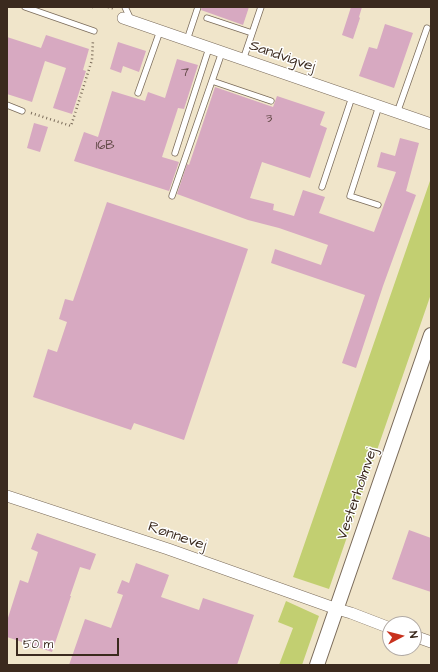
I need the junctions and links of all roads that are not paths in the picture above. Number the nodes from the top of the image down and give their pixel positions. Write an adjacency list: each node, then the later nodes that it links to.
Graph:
1 (25, 7): 8 (lane)
2 (198, 7): 10 (lane)
3 (261, 7): 9 (lane)
4 (126, 15): 7 (street, Sandvigvej)
5 (207, 18): 9 (lane)
6 (427, 28): 21 (lane)
7 (160, 31): 10 (street, Sandvigvej); 15 (lane)
8 (94, 32)
9 (252, 33): 13 (lane)
10 (186, 40): 11 (street, Sandvigvej)
11 (209, 48): 12 (street, Sandvigvej); 23 (lane)
12 (222, 52): 13 (street, Sandvigvej); 14 (lane)
13 (243, 60): 16 (street, Sandvigvej)
14 (212, 81): 17 (lane); 25 (lane)
15 (138, 93)
16 (352, 97): 19 (street, Sandvigvej); 24 (lane)
17 (271, 101)
18 (7, 105): 20 (lane)
19 (379, 106): 21 (street, Sandvigvej); 26 (lane)
20 (22, 111)
21 (397, 113): 22 (street, Sandvigvej)
22 (431, 124)
23 (175, 153)
24 (322, 187)
25 (172, 196)
26 (378, 205)
27 (431, 335): 29 (street, Vesterholmvej)
28 (7, 496): 29 (street, Rønnevej)
29 (337, 609): 30 (street, Rønnevej); 31 (street, Vesterholmvej)
30 (382, 625)
31 (317, 665)

